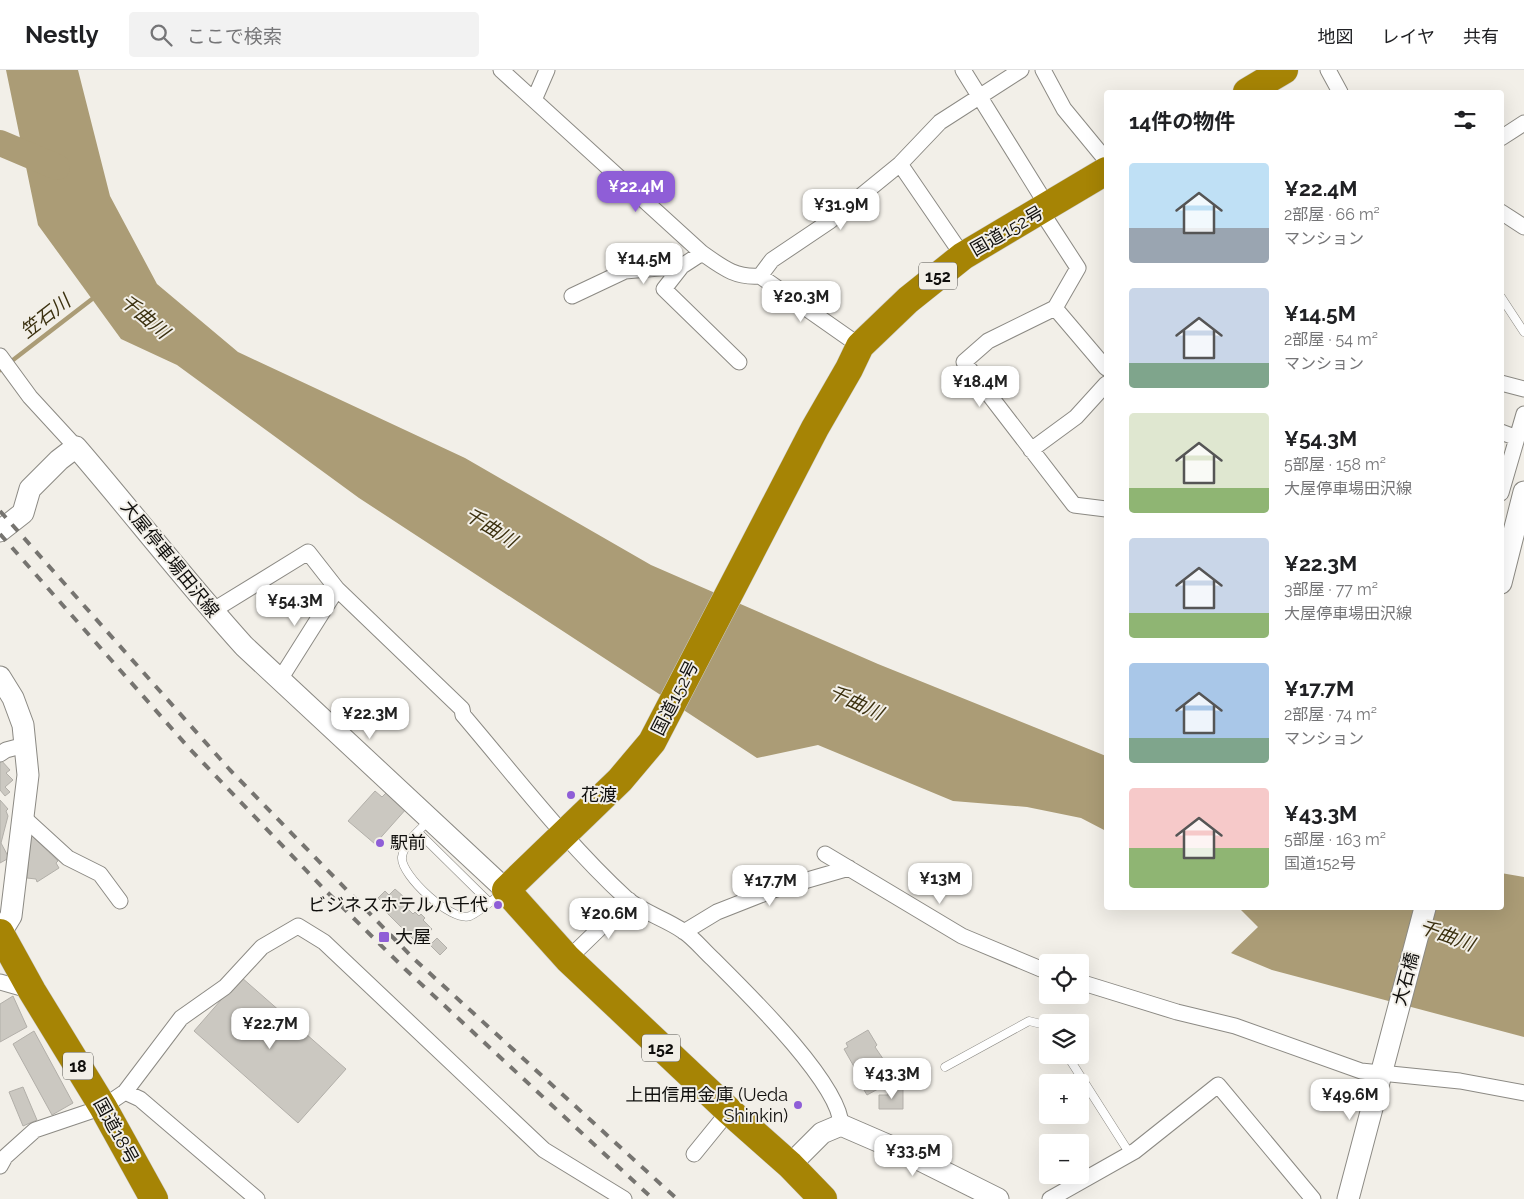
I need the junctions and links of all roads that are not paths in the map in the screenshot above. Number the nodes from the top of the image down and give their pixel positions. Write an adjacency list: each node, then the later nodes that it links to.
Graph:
1 (500, 70): 11 (street)
2 (547, 70): 11 (street)
3 (963, 70): 10 (street)
4 (1021, 70): 10 (street)
5 (1043, 70): 14 (street)
6 (1284, 70): 8 (highway)
7 (1328, 70): 9 (street)
8 (1250, 90)
9 (1339, 90)
10 (981, 97): 15 (street); 17 (street)
11 (534, 100): 20 (street)
12 (1524, 123): 13 (street)
13 (1504, 136)
14 (1104, 158)
15 (900, 164): 21 (street); 23 (street)
16 (1104, 173): 17 (highway, 国道152号 / 152)
17 (1044, 209): 21 (highway, 国道152号 / 152); 26 (street)
18 (1504, 214): 19 (street)
19 (1524, 227)
20 (702, 253): 22 (street); 23 (street)
21 (962, 256): 28 (highway, 国道152号 / 152)
22 (682, 266): 24 (street); 29 (street)
23 (760, 276): 28 (street)
24 (572, 296)
25 (1504, 302): 27 (lane)
26 (1055, 308): 31 (street); 39 (street)
27 (1524, 332)
28 (860, 346): 53 (highway, 国道152号 / 152)
29 (739, 362)
30 (5, 363): 38 (street)
31 (1104, 366)
32 (1504, 384): 34 (street)
33 (1104, 386): 39 (street)
34 (1524, 389)
35 (1524, 414): 37 (street)
36 (1504, 433): 37 (street)
37 (1517, 438): 40 (street)
38 (76, 447): 43 (main road); 46 (main road, 大屋停車場田沢線)
39 (1031, 450): 42 (street)
40 (1504, 483)
41 (1524, 492): 44 (main road)
42 (1104, 509)
43 (0, 531)
44 (1504, 571)
45 (337, 589): 46 (street); 48 (street); 53 (street)
46 (212, 611): 48 (main road, 大屋停車場田沢線)
47 (0, 677): 49 (main road)
48 (279, 681): 52 (main road, 大屋停車場田沢線)
49 (25, 745): 50 (street); 51 (main road)
50 (0, 754)
51 (22, 816): 58 (street); 61 (main road)
52 (424, 826): 56 (main road, 大屋停車場田沢線); 56 (lane)
53 (564, 832): 56 (highway, 国道152号 / 152); 57 (street)
54 (825, 854): 55 (street)
55 (850, 868): 60 (street); 63 (street)
56 (497, 896): 62 (highway, 152)
57 (628, 900): 60 (street); 62 (street)
58 (120, 902)
59 (1424, 910): 70 (main road, 大石橋)
60 (684, 932): 74 (street)
61 (0, 934): 66 (highway, 国道18号 / 18)
62 (568, 959): 73 (highway, 152)
63 (1039, 968)
64 (0, 982): 66 (street)
65 (1089, 985): 70 (street)
66 (32, 992): 72 (highway, 国道18号 / 18)
67 (1039, 1024): 69 (lane)
68 (1073, 1064): 76 (lane)
69 (945, 1067)
70 (1382, 1074): 71 (street); 86 (main road, 大石橋)
71 (1524, 1092)
72 (114, 1099): 78 (street); 79 (highway, 国道18号 / 18); 80 (street); 81 (street)
73 (729, 1112): 75 (street); 77 (highway, 152)
74 (841, 1125): 77 (main road); 83 (main road)
75 (694, 1154)
76 (1130, 1154): 84 (street); 85 (street)
77 (790, 1165): 82 (highway, 152)
78 (0, 1166)
79 (154, 1199)
80 (257, 1199)
81 (624, 1199)
82 (823, 1199)
83 (998, 1199)
84 (1050, 1199)
85 (1313, 1199)
86 (1348, 1199)

